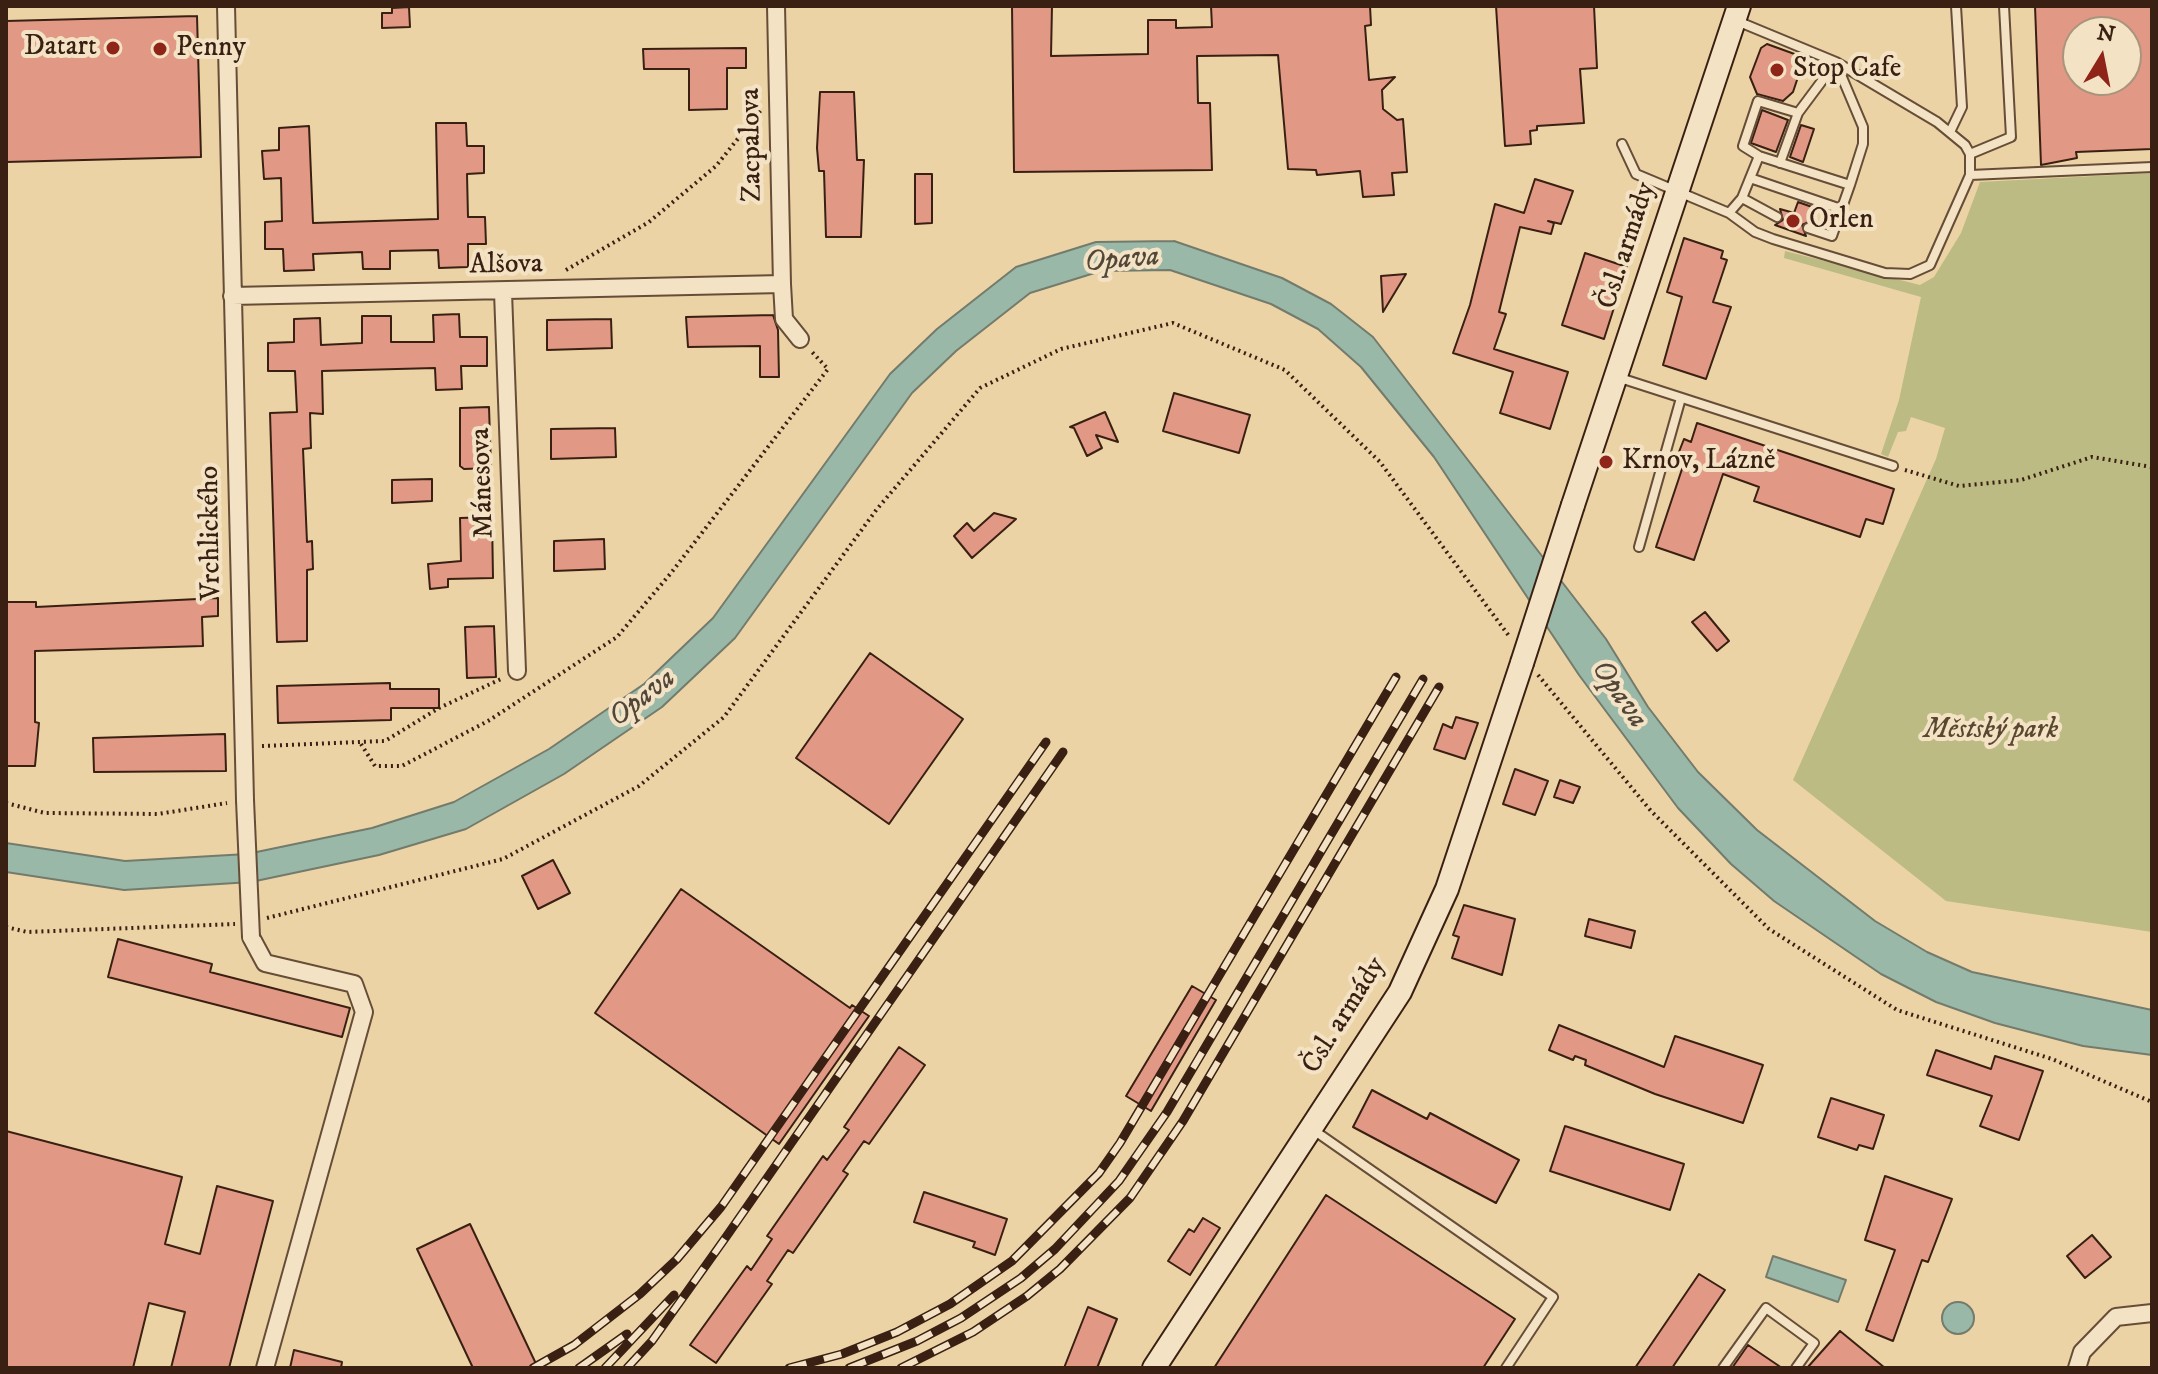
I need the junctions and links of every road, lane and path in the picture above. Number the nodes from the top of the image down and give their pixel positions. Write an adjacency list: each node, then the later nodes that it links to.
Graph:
1 (226, 6): 27 (street, Vrchlického)
2 (776, 6): 7 (street, Zacpalova)
3 (1956, 6): 9 (lane)
4 (2004, 6): 11 (lane)
5 (1737, 13): 6 (lane); 18 (main road, Čsl. armády)
6 (1836, 62): 8 (lane); 9 (lane); 17 (lane)
7 (778, 89): 24 (street, Zacpalova); 25 (path)
8 (1798, 113): 12 (lane); 13 (lane)
9 (1950, 132): 11 (lane)
10 (1622, 144): 18 (lane)
11 (1970, 154): 15 (lane)
12 (1759, 156): 13 (lane); 16 (lane)
13 (1780, 163): 17 (lane)
14 (2152, 167): 15 (lane)
15 (1970, 175): 21 (lane)
16 (1750, 178): 19 (lane); 20 (lane)
17 (1850, 185): 20 (lane)
18 (1678, 193): 21 (lane); 29 (main road, Čsl. armády)
19 (1742, 198): 21 (lane); 22 (lane)
20 (1841, 209): 23 (lane)
21 (1729, 213)
22 (1777, 217)
23 (1808, 228)
24 (782, 284): 25 (street, Alšova); 28 (street, Zacpalova)
25 (532, 291): 26 (street, Alšova)
26 (503, 292): 27 (street, Alšova); 36 (street, Mánesova)
27 (232, 296): 38 (street, Vrchlického)
28 (800, 339): 37 (path)
29 (1616, 377): 30 (lane); 35 (main road, Čsl. armády, bridge)
30 (1681, 398): 31 (lane); 33 (lane)
31 (1893, 466): 32 (path)
32 (2152, 467)
33 (1639, 547)
34 (1509, 637): 41 (path)
35 (1530, 669): 44 (path); 45 (main road, Čsl. armády)
36 (517, 671): 37 (path)
37 (361, 744): 38 (path)
38 (244, 746): 39 (street, Vrchlického)
39 (245, 800): 40 (path); 48 (street, Vrchlického, bridge)
40 (6, 803)
41 (264, 919)
42 (237, 923): 43 (path)
43 (6, 927)
44 (2152, 1102)
45 (1310, 1128): 49 (main road, Čsl. armády); 50 (lane)
46 (2152, 1313): 47 (street)
47 (2080, 1360)
48 (265, 1368)
49 (1154, 1368)
50 (1506, 1368)
51 (1723, 1368): 52 (lane)
52 (1796, 1368)

